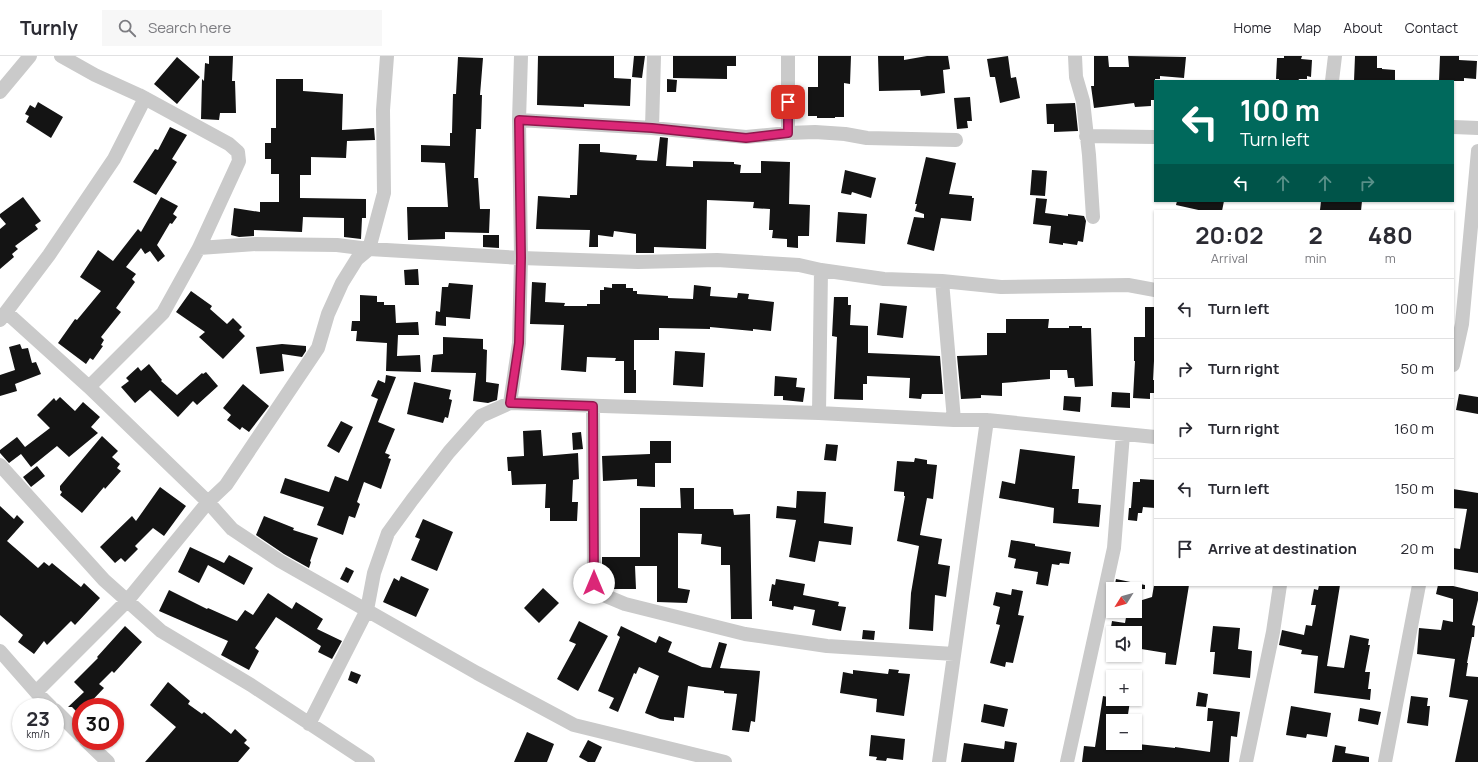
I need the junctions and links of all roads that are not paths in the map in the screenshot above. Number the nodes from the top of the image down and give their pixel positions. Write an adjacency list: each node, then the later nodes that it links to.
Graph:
1 (30, 56): 10 (street)
2 (62, 56): 11 (street)
3 (387, 56): 23 (street)
4 (521, 56): 12 (street)
5 (654, 56): 14 (street)
6 (788, 56): 16 (street)
7 (1075, 56): 17 (street)
8 (1335, 56): 9 (street)
9 (1332, 80)
10 (0, 92)
11 (144, 98): 22 (street); 28 (street)
12 (519, 120): 14 (street); 24 (street)
13 (1454, 126): 15 (street)
14 (652, 128): 16 (street)
15 (1478, 128)
16 (788, 133): 19 (street)
17 (1086, 136): 18 (street); 21 (street)
18 (1154, 137)
19 (956, 140)
20 (1478, 151): 29 (street)
21 (1093, 217)
22 (199, 248): 23 (street); 31 (street)
23 (369, 249): 24 (street); 40 (street)
24 (521, 258): 25 (street); 32 (street)
25 (821, 270): 26 (street); 34 (street)
26 (942, 281): 27 (street); 35 (street)
27 (1154, 290)
28 (3, 316): 31 (street)
29 (1456, 337): 30 (street)
30 (1454, 356)
31 (89, 387): 40 (street)
32 (510, 403): 33 (street); 44 (street)
33 (593, 406): 34 (street); 46 (street)
34 (819, 413): 35 (street)
35 (954, 420): 36 (street)
36 (988, 420): 37 (street); 46 (street)
37 (1123, 434): 38 (street); 57 (street)
38 (1154, 437)
39 (0, 465): 43 (street)
40 (208, 502): 43 (street); 44 (street)
41 (1280, 586): 58 (street)
42 (1419, 586): 59 (street)
43 (127, 601): 47 (street); 50 (street)
44 (367, 610): 50 (street); 55 (street)
45 (0, 651): 47 (street)
46 (954, 654): 56 (street)
47 (36, 692): 48 (street)
48 (42, 698)
49 (64, 719): 51 (street)
50 (309, 724): 54 (street)
51 (72, 727)
52 (95, 750): 53 (street)
53 (108, 762)
54 (368, 762)
55 (725, 762)
56 (939, 762)
57 (1067, 762)
58 (1246, 762)
59 (1385, 762)

